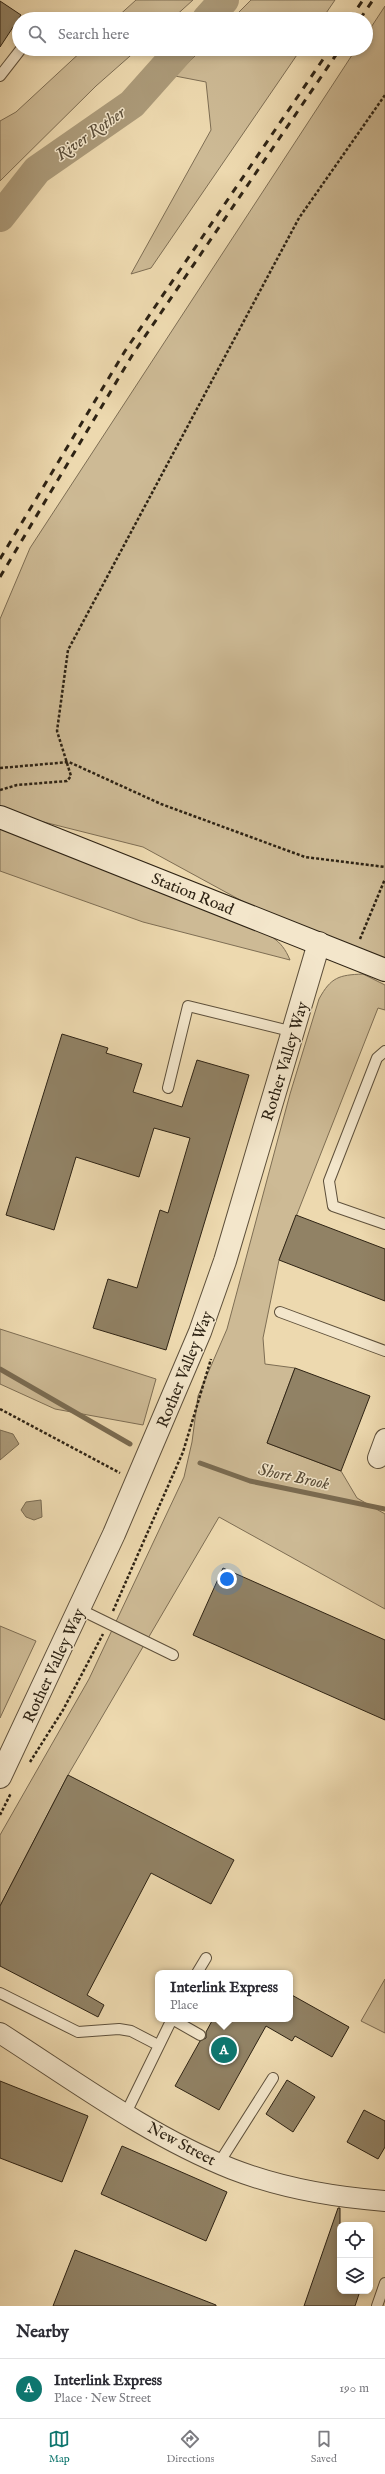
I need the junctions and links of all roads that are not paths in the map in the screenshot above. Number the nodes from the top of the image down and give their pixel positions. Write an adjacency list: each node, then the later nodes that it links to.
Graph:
1 (16, 56): 2 (lane)
2 (0, 76)
3 (0, 817): 4 (street, Station Road)
4 (319, 942): 5 (street, Station Road); 6 (street, Rother Valley Way)
5 (385, 970)
6 (294, 1032): 8 (lane); 14 (street, Rother Valley Way)
7 (385, 1051): 9 (lane)
8 (168, 1088)
9 (385, 1224)
10 (280, 1312): 11 (lane)
11 (385, 1350)
12 (385, 1439): 13 (street)
13 (378, 1458)
14 (79, 1609): 15 (lane); 16 (street, Rother Valley Way)
15 (173, 1655)
16 (0, 1778)
17 (206, 1958): 18 (lane)
18 (199, 1970)
19 (0, 1993): 24 (lane)
20 (170, 2022): 24 (lane)
21 (177, 2022): 23 (lane)
22 (0, 2033): 26 (street, New Street)
23 (200, 2035)
24 (158, 2045): 26 (lane)
25 (273, 2078): 27 (lane)
26 (126, 2113): 27 (street, New Street)
27 (219, 2163): 28 (street, New Street)
28 (385, 2201)
29 (385, 2283): 30 (lane)
30 (377, 2306)

